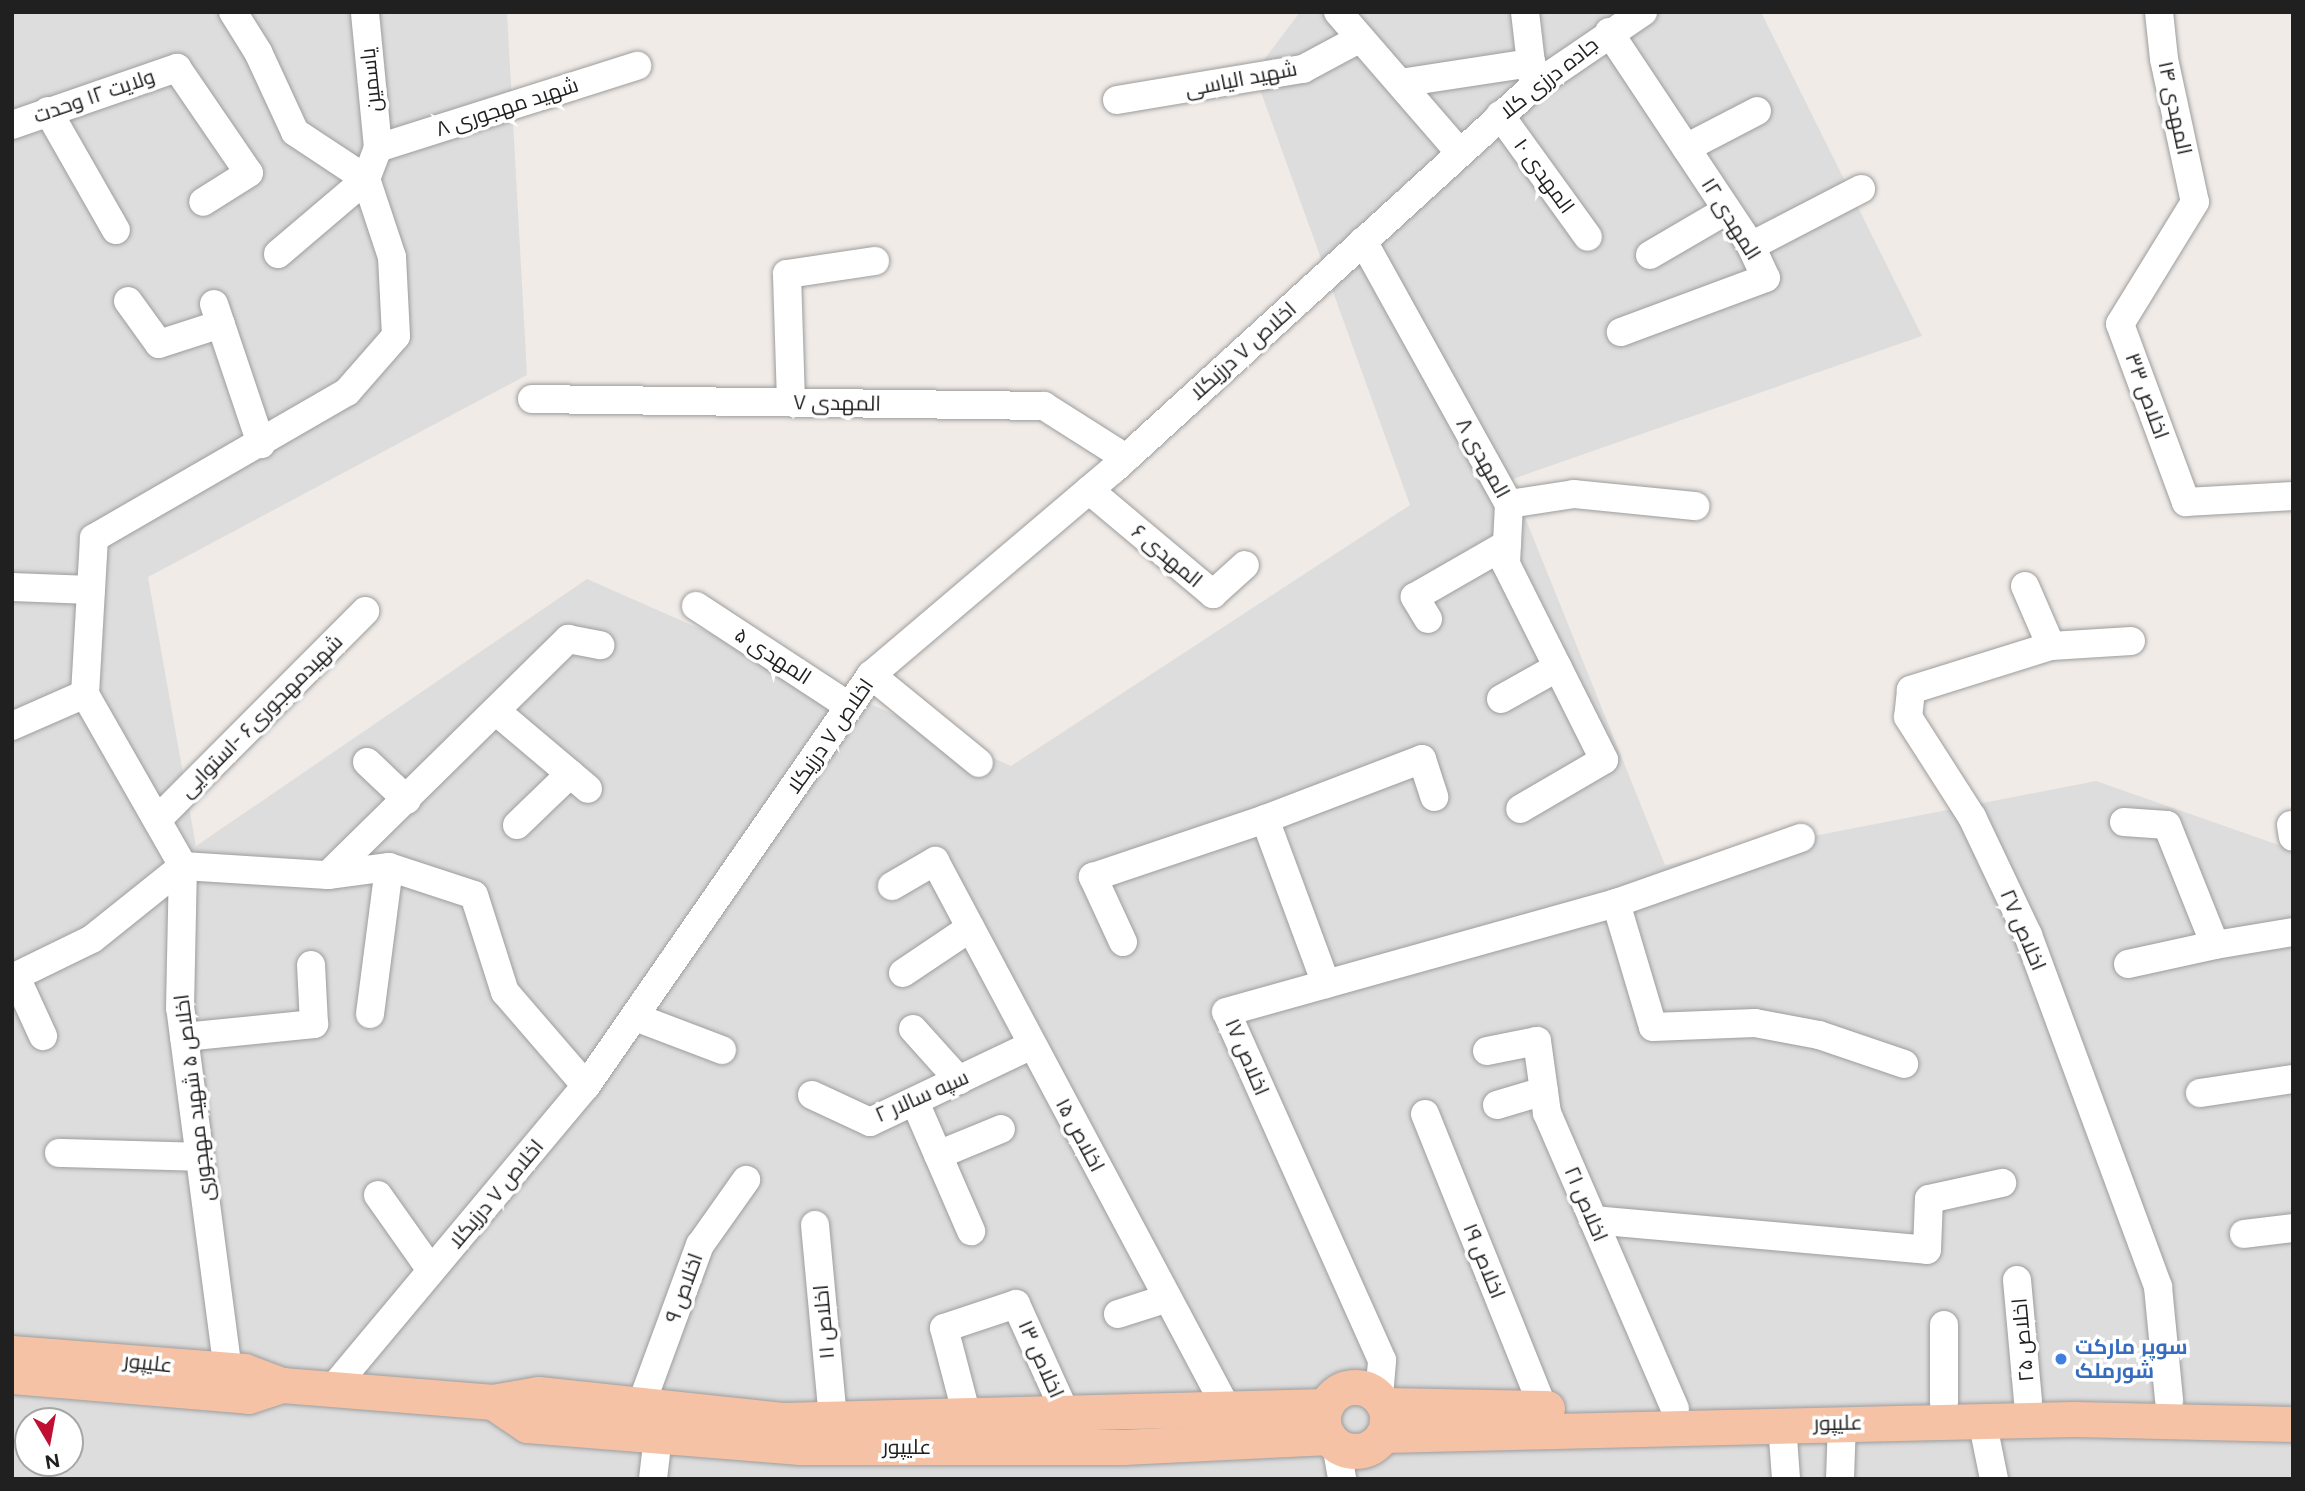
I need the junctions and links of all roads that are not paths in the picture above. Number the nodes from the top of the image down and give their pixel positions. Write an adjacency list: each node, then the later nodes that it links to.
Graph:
1 (233, 12): 20 (street)
2 (365, 12): 17 (street, یاسمین)
3 (1338, 12): 8 (street)
4 (1525, 12): 10 (street)
5 (1643, 12): 7 (street, جاده درزی کلا)
6 (2159, 12): 23 (street, المهدی ۱۴)
7 (1609, 32): 10 (street, جاده درزی کلا); 18 (street, المهدی ۱۲)
8 (1359, 40): 11 (street); 12 (street, شهید الیاسی)
9 (637, 66): 17 (street, شهید مهجوری ۸)
10 (1532, 75): 11 (street); 15 (street, جاده درزی کلا)
11 (1400, 83): 19 (street)
12 (1117, 100)
13 (48, 111): 16 (street, ولایت ۱۲ وحدت); 22 (street, ولایت ۱۲ وحدت); 25 (street)
14 (1757, 111): 18 (street)
15 (1500, 115): 19 (street, جاده درزی کلا); 26 (street, المهدی ۱۰)
16 (12, 125)
17 (378, 148): 20 (street)
18 (1686, 148): 24 (street, المهدی ۱۲)
19 (1460, 153): 27 (street, اخلاص ۷ درزیکلا)
20 (366, 179): 29 (street); 36 (street)
21 (1861, 189): 28 (street)
22 (203, 202)
23 (2195, 202): 39 (street, اخلاص ۳۳)
24 (1727, 210): 28 (street, المهدی ۱۲); 30 (street)
25 (116, 230)
26 (1588, 237)
27 (1363, 242): 37 (street, اخلاص ۷ درزیکلا); 40 (street, المهدی ۸)
28 (1751, 246): 33 (street, المهدی ۱۲)
29 (278, 254)
30 (1650, 255)
31 (875, 261): 35 (street)
32 (128, 301): 36 (street)
33 (1621, 332)
34 (532, 399): 35 (street, المهدی ۷)
35 (791, 402): 37 (street, المهدی ۷)
36 (261, 444): 46 (street)
37 (1126, 458): 38 (street, اخلاص ۷ درزیکلا)
38 (1089, 491): 43 (street, المهدی ۶); 54 (street, اخلاص ۷ درزیکلا)
39 (2293, 496)
40 (1509, 504): 41 (street); 42 (street, المهدی ۸)
41 (1695, 506)
42 (1507, 544): 49 (street); 53 (street, المهدی ۸)
43 (1245, 565)
44 (2025, 586): 52 (street)
45 (12, 587): 46 (street)
46 (91, 590): 55 (street)
47 (696, 606): 57 (street, المهدی ۵)
48 (365, 611): 66 (street, شهیدمهجوری۶ -استوایی)
49 (1428, 619)
50 (2131, 641): 52 (street, اخلاص ۲۷)
51 (600, 645): 58 (street)
52 (2051, 646): 125 (street, اخلاص ۲۷)
53 (1558, 667): 56 (street); 64 (street, المهدی ۸)
54 (871, 675): 57 (street, اخلاص ۷ درزیکلا); 61 (street)
55 (85, 694): 59 (street); 66 (street)
56 (1501, 699)
57 (849, 706): 85 (street, اخلاص ۷ درزیکلا)
58 (497, 712): 63 (street); 68 (street)
59 (12, 726)
60 (367, 762): 63 (street)
61 (979, 763)
62 (1434, 797): 65 (street)
63 (407, 800): 72 (street)
64 (1520, 809)
65 (1265, 819): 77 (street); 83 (street)
66 (157, 820): 70 (street)
67 (2124, 822): 78 (street)
68 (517, 825)
69 (1801, 838): 74 (street, اخلاص ۱۷)
70 (183, 866): 72 (street); 82 (street); 88 (street, اخلاص ۵ شهید مهجوری)
71 (389, 867): 72 (street); 84 (street); 95 (street)
72 (328, 875)
73 (892, 886): 75 (street, اخلاص ۱۵)
74 (1616, 903): 83 (street, اخلاص ۱۷); 92 (street)
75 (970, 928): 81 (street); 89 (street, اخلاص ۱۵)
76 (2293, 932): 78 (street)
77 (1123, 942)
78 (2215, 945): 79 (street)
79 (2128, 964)
80 (311, 965): 88 (street)
81 (903, 973)
82 (14, 977): 87 (street)
83 (1326, 984): 140 (street, اخلاص ۱۷)
84 (370, 1013)
85 (635, 1017): 90 (street); 95 (street, اخلاص ۷ درزیکلا)
86 (914, 1029): 94 (street)
87 (43, 1037)
88 (184, 1037): 105 (street, اخلاص ۵ شهید مهجوری)
89 (1032, 1045): 94 (street, سپه سالار ۲); 116 (street, اخلاص ۱۵)
90 (722, 1050)
91 (1486, 1051): 96 (street, اخلاص ۲۱)
92 (1904, 1064)
93 (2293, 1079): 97 (street)
94 (959, 1080): 99 (street, سپه سالار ۲)
95 (586, 1086): 114 (street, اخلاص ۷ درزیکلا)
96 (1544, 1091): 100 (street); 109 (street, اخلاص ۲۱)
97 (2200, 1093)
98 (812, 1095): 99 (street, سپه سالار ۲)
99 (915, 1102): 104 (street)
100 (1497, 1105)
101 (1425, 1114): 129 (street, اخلاص ۱۹)
102 (1001, 1129): 104 (street)
103 (58, 1153): 105 (street)
104 (938, 1155): 112 (street)
105 (200, 1157): 120 (street, اخلاص ۵ شهید مهجوری)
106 (746, 1180): 128 (street, اخلاص ۹)
107 (2002, 1183): 109 (street)
108 (378, 1195): 114 (street)
109 (1594, 1220): 132 (street, اخلاص ۲۱)
110 (815, 1225): 135 (street, اخلاص ۱۱)
111 (2293, 1228): 113 (street)
112 (971, 1231)
113 (2244, 1234)
114 (431, 1270): 123 (street, اخلاص ۷ درزیکلا)
115 (2017, 1280): 124 (street, اخلاص ۲۵)
116 (1168, 1298): 117 (street); 131 (street, اخلاص ۱۵)
117 (1118, 1314)
118 (1944, 1325): 130 (street)
119 (12, 1353): 120 (main road, علیپور)
120 (228, 1371): 122 (main road, علیپور)
121 (12, 1376): 122 (main road, علیپور)
122 (282, 1385): 123 (main road, علیپور)
123 (334, 1387): 126 (main road, علیپور)
124 (2028, 1400): 125 (main road, علیپور); 130 (main road, علیپور)
125 (2169, 1400): 127 (main road, علیپور)
126 (493, 1402): 128 (main road, علیپور); 139 (main road, علیپور)
127 (2293, 1402)
128 (641, 1405): 135 (main road, علیپور)
129 (1543, 1408): 132 (main road, علیپور); 140 (main road, علیپور)
130 (1968, 1408): 132 (main road, علیپور); 136 (main road, علیپور); 138 (main road, علیپور); 144 (street)
131 (1227, 1409): 133 (main road, علیپور); 140 (main road, علیپور)
132 (1675, 1409)
133 (1066, 1414): 134 (main road, علیپور); 134 (street, اخلاص ۱۳)
134 (967, 1416): 135 (main road, علیپور)
135 (833, 1419)
136 (1842, 1423): 137 (main road, علیپور); 143 (street)
137 (1782, 1424): 140 (main road, علیپور); 142 (street)
138 (2293, 1424)
139 (659, 1436): 140 (main road, علیپور); 141 (street)
140 (1354, 1437)
141 (653, 1479)
142 (1786, 1479)
143 (1840, 1479)
144 (1994, 1479)

